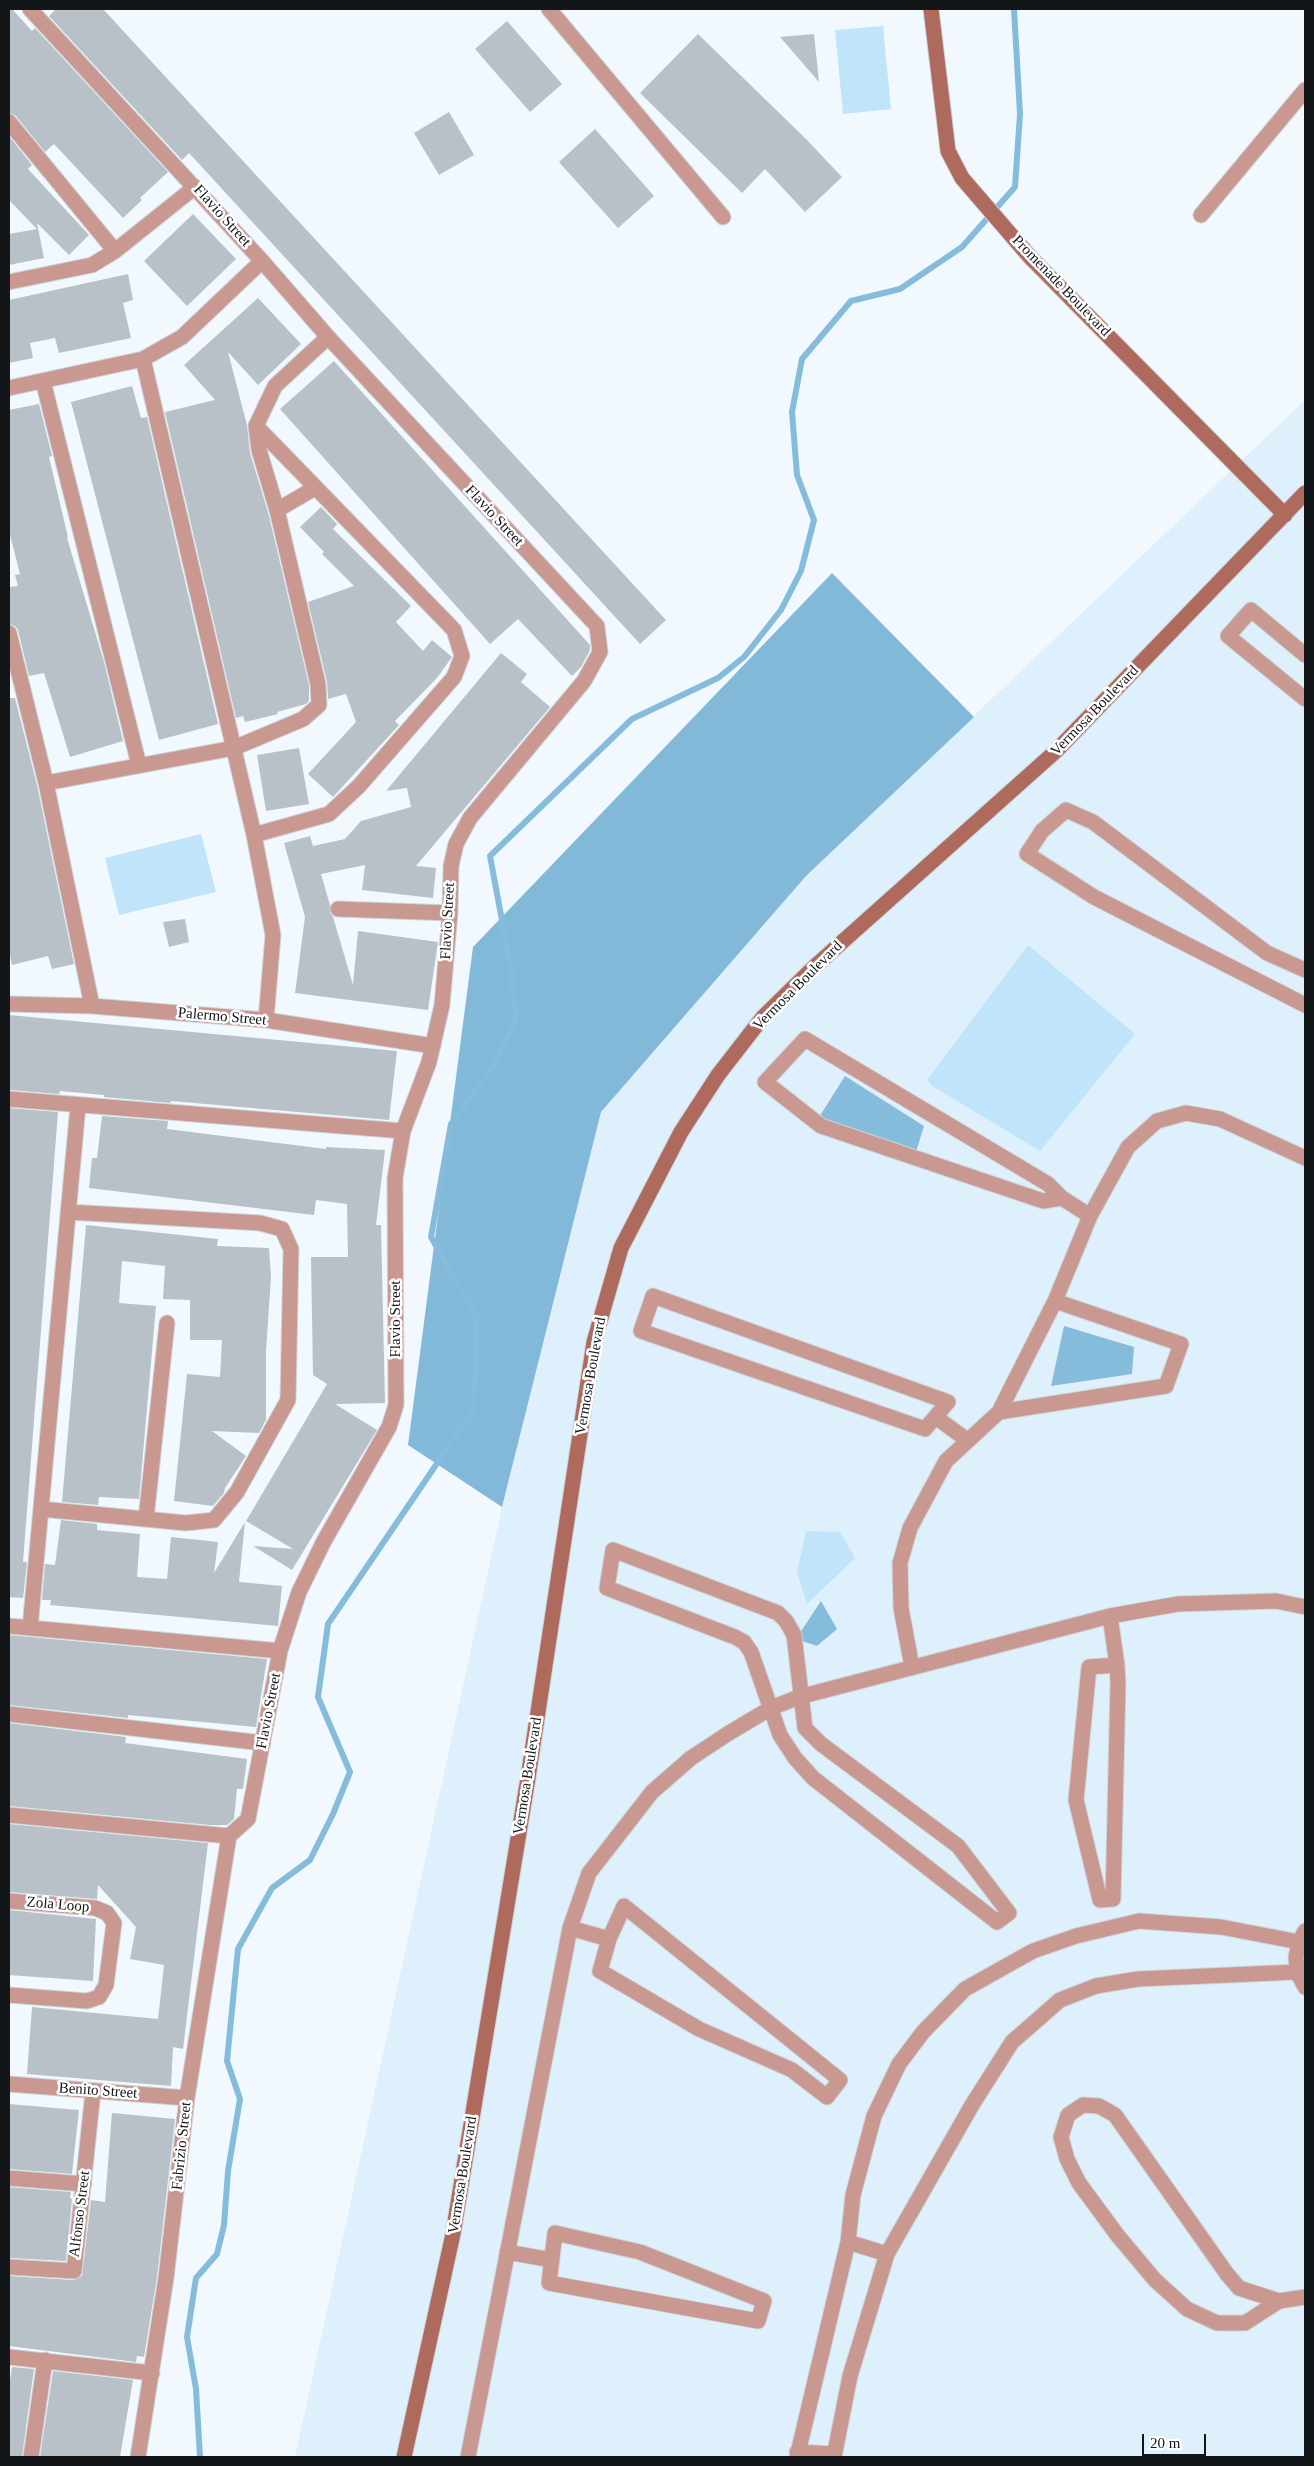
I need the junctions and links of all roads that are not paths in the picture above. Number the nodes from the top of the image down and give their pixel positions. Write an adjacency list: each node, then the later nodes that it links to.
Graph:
1 (30, 9): 6 (street, Flavio Street)
2 (549, 9): 8 (street)
3 (931, 9): 20 (main road, Promenade Boulevard)
4 (1305, 90): 7 (street)
5 (9, 122): 9 (street)
6 (195, 187): 9 (street); 10 (street, Flavio Street)
7 (1201, 215)
8 (723, 217)
9 (115, 251): 11 (street)
10 (262, 261): 12 (street, Flavio Street); 13 (street)
11 (9, 282)
12 (328, 336): 16 (street); 29 (street, Flavio Street)
13 (143, 359): 14 (street); 24 (street)
14 (42, 381): 15 (street); 25 (street)
15 (9, 388)
16 (256, 426): 17 (street); 19 (street)
17 (315, 488): 19 (street); 27 (street)
18 (1305, 493): 20 (main road, Vermosa Boulevard)
19 (277, 510): 24 (street)
20 (1286, 515): 91 (main road, Vermosa Boulevard)
21 (9, 633): 26 (street)
22 (1305, 655): 23 (street)
23 (1305, 699)
24 (234, 748): 25 (street); 27 (street)
25 (139, 765): 26 (street)
26 (46, 783): 33 (street)
27 (254, 835): 34 (street)
28 (338, 909): 29 (street)
29 (450, 912): 35 (street, Flavio Street)
30 (1305, 970): 32 (street)
31 (9, 1004): 33 (street, Palermo Street)
32 (1305, 1004)
33 (92, 1006): 34 (street, Palermo Street)
34 (266, 1020): 35 (street, Palermo Street)
35 (433, 1046): 38 (street, Flavio Street)
36 (9, 1099): 37 (street)
37 (78, 1106): 38 (street); 41 (street)
38 (403, 1130): 54 (street, Flavio Street)
39 (1305, 1158): 42 (street)
40 (1062, 1198): 40 (street); 42 (street)
41 (68, 1212): 48 (street); 49 (street)
42 (1090, 1216): 43 (street)
43 (1055, 1301): 45 (street); 45 (street)
44 (167, 1323): 49 (street)
45 (999, 1412): 47 (street)
46 (937, 1418): 46 (street); 47 (street)
47 (968, 1440): 56 (street)
48 (41, 1509): 49 (street); 53 (street)
49 (146, 1519)
50 (1305, 1607): 51 (street)
51 (1110, 1616): 55 (street); 56 (street)
52 (9, 1626): 53 (street)
53 (30, 1628): 54 (street)
54 (280, 1651): 62 (street, Flavio Street)
55 (1117, 1665): 55 (street)
56 (912, 1667): 57 (street)
57 (800, 1697): 58 (street); 58 (street); 60 (street)
58 (771, 1708): 61 (street); 66 (street)
59 (9, 1714): 62 (street)
60 (805, 1728): 61 (street); 61 (street)
61 (780, 1735)
62 (263, 1743): 64 (street, Flavio Street)
63 (9, 1815): 64 (street)
64 (229, 1836): 74 (street, Fabrizio Street)
65 (9, 1901): 71 (street, Zola Loop)
66 (570, 1928): 68 (street); 78 (street)
67 (1302, 1937): 69 (street); 77 (street)
68 (609, 1939): 68 (street)
69 (1297, 1972): 70 (street); 79 (street)
70 (1305, 1987)
71 (9, 1995)
72 (9, 2084): 73 (street, Benito Street)
73 (93, 2092): 74 (street, Benito Street); 76 (street, Alfonso Street)
74 (187, 2098): 86 (street, Fabrizio Street)
75 (9, 2178): 76 (street)
76 (84, 2184): 81 (street, Alfonso Street)
77 (848, 2242): 79 (street); 87 (street)
78 (507, 2252): 80 (street); 92 (street)
79 (888, 2254): 88 (street)
80 (552, 2260): 80 (street)
81 (9, 2267)
82 (1305, 2297): 83 (street)
83 (1280, 2301): 83 (street)
84 (9, 2357): 85 (street)
85 (44, 2360): 86 (street); 89 (street)
86 (152, 2373): 90 (street, Fabrizio Street)
87 (797, 2454): 88 (street)
88 (834, 2456)
89 (31, 2457)
90 (138, 2457)
91 (404, 2457)
92 (468, 2457)

